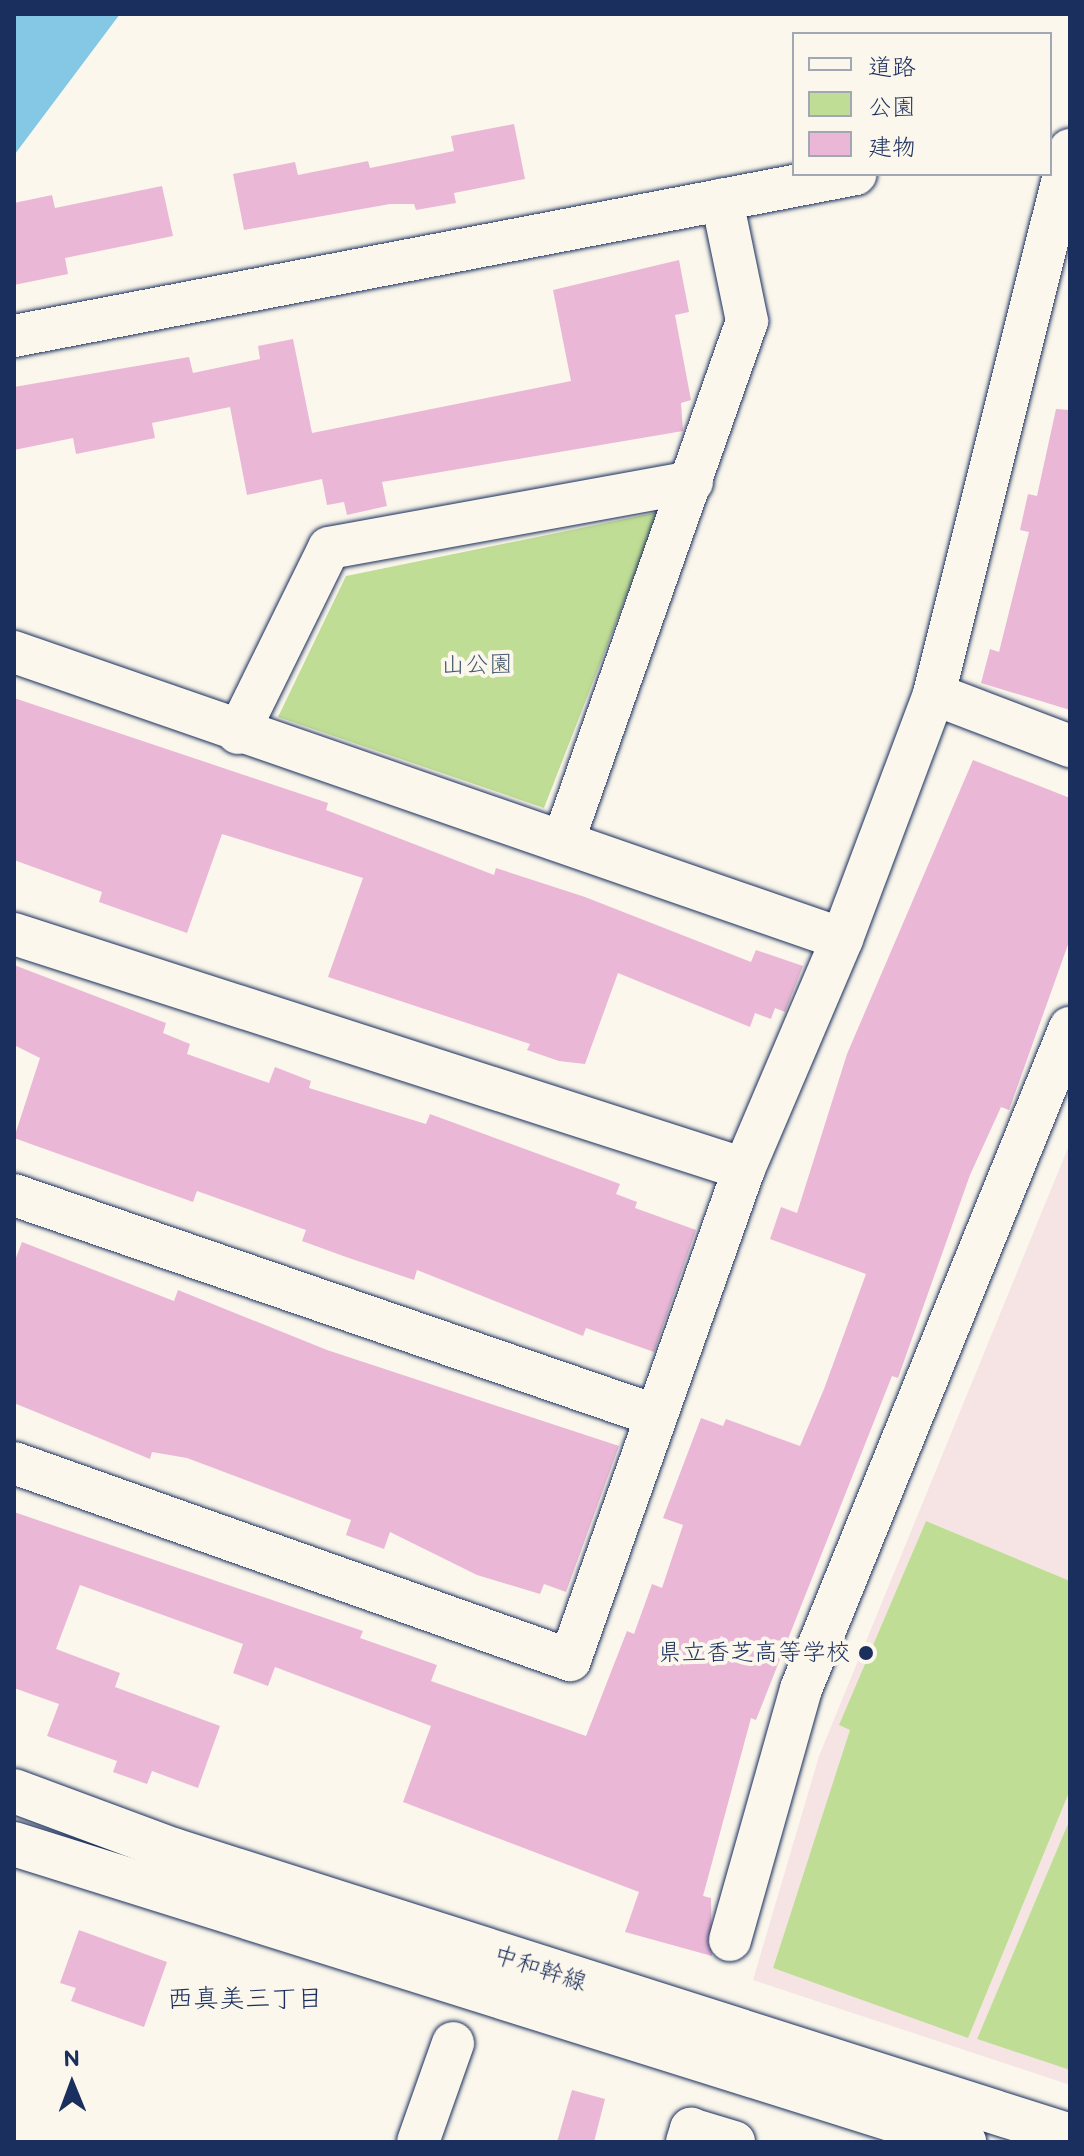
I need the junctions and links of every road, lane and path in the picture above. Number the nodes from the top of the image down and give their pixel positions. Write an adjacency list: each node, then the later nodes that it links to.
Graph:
1 (1070, 150): 7 (street)
2 (846, 176): 3 (street)
3 (722, 200): 4 (street); 5 (street)
4 (14, 336)
5 (692, 482): 8 (street); 10 (street)
6 (14, 652): 8 (street)
7 (934, 694): 9 (street); 12 (street)
8 (238, 733): 10 (street)
9 (1070, 746)
10 (564, 839): 12 (street)
11 (14, 934): 14 (street)
12 (842, 939): 14 (street)
13 (1070, 1028): 20 (street)
14 (744, 1169): 16 (street)
15 (14, 1195): 16 (street)
16 (654, 1415): 17 (street)
17 (14, 1463)
18 (14, 1791): 22 (main road, 中和幹線)
19 (14, 1844): 26 (main road, 中和幹線)
20 (730, 1940)
21 (453, 2043): 23 (street)
22 (1070, 2136)
23 (418, 2142)
24 (687, 2142): 25 (street)
25 (734, 2142)
26 (964, 2142)

